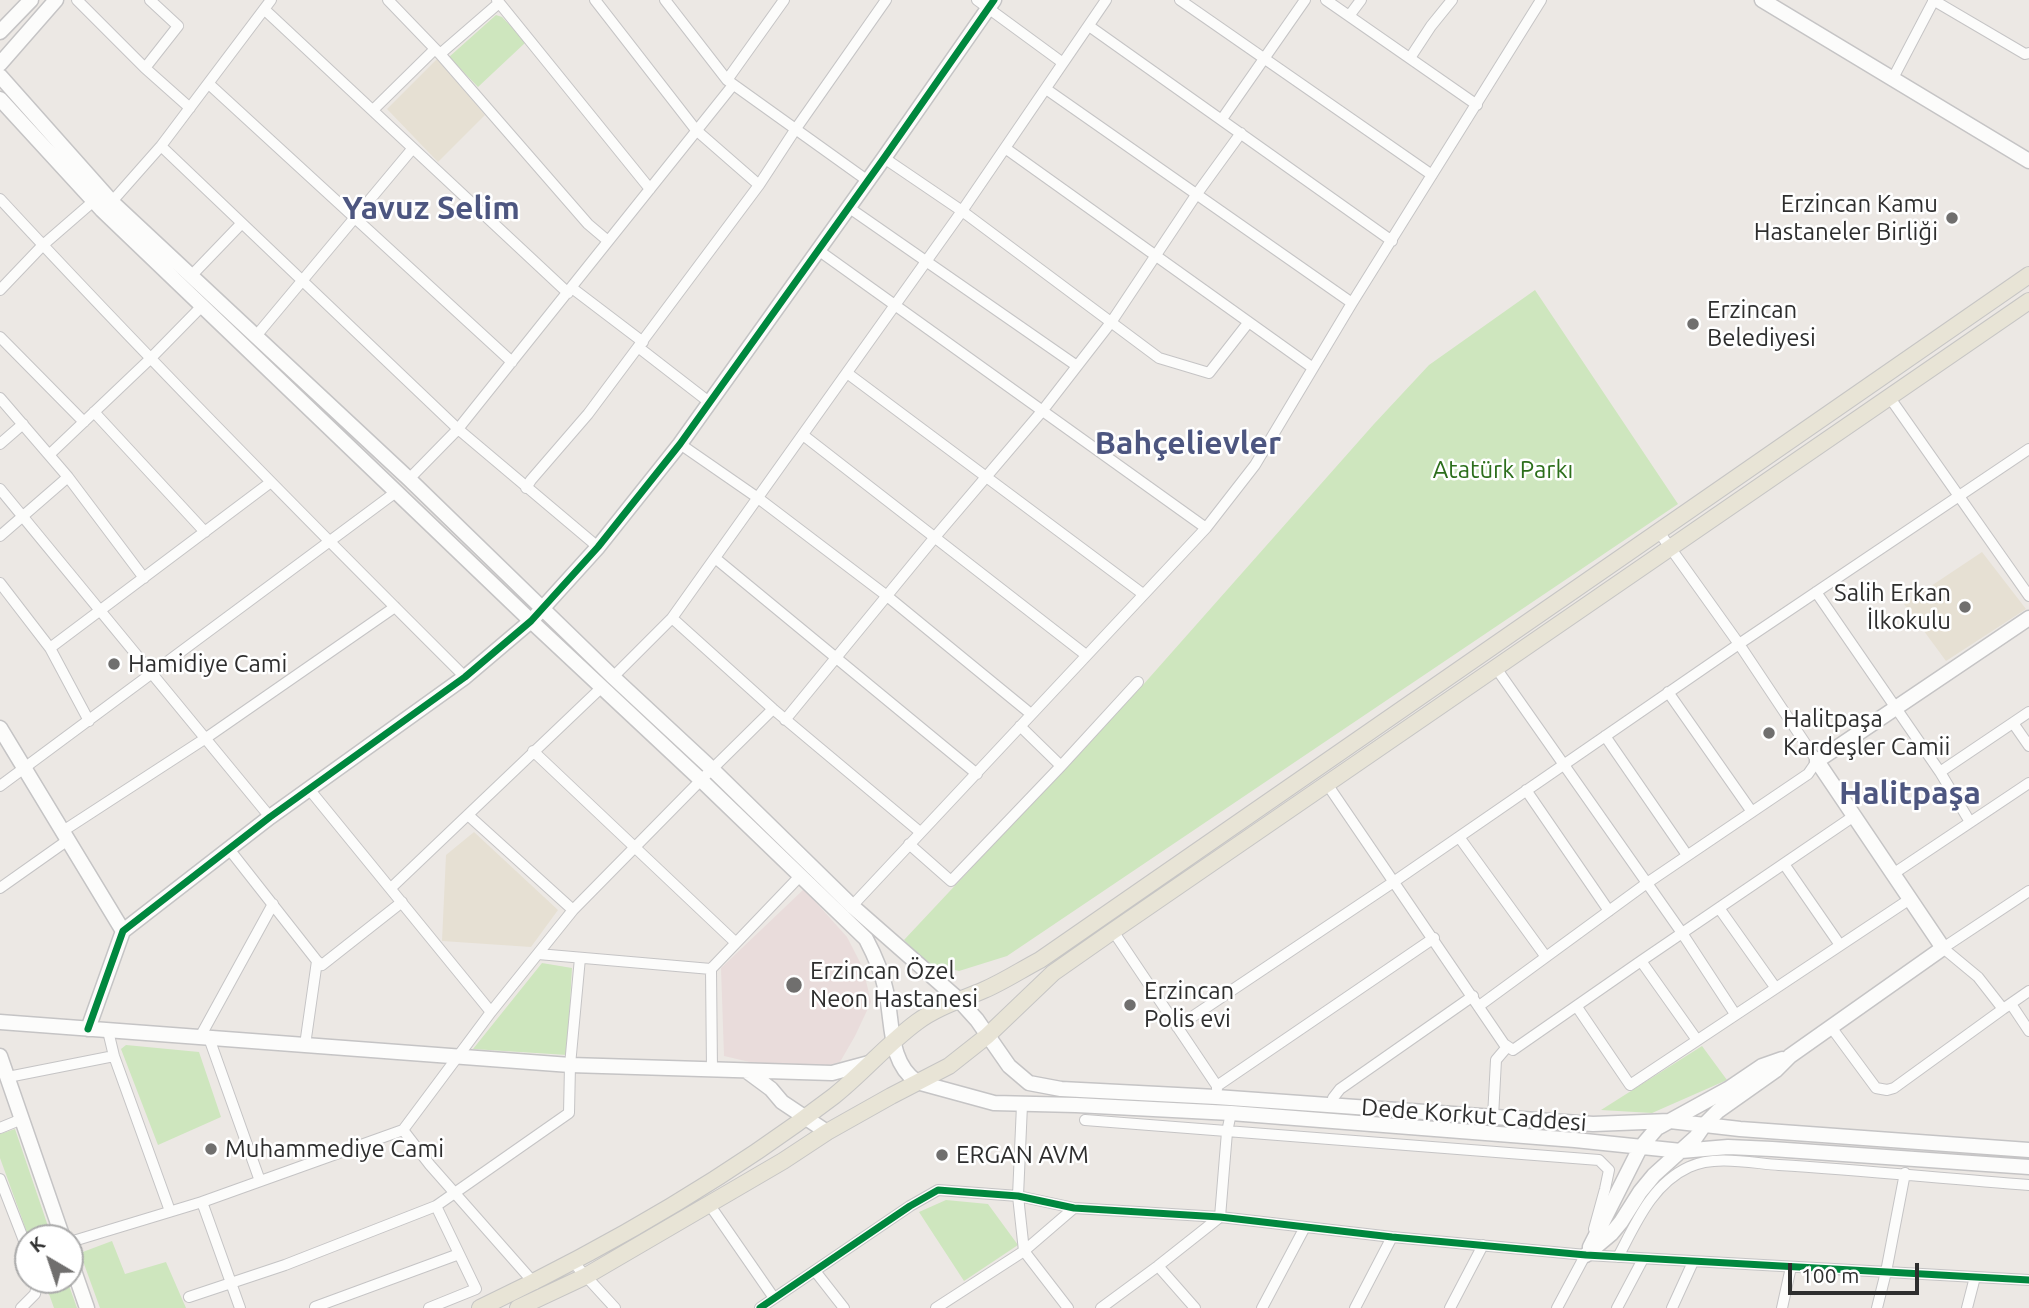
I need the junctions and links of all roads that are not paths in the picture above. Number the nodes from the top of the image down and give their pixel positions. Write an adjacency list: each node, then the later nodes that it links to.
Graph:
1 (31, 0): 25 (main road)
2 (56, 0): 31 (main road)
3 (76, 0): 32 (street)
4 (150, 0): 32 (street)
5 (271, 0): 22 (street)
6 (388, 0): 26 (street)
7 (594, 0): 44 (street)
8 (665, 0): 35 (street)
9 (784, 0): 35 (street)
10 (886, 0): 43 (street)
11 (1106, 0): 24 (street)
12 (1180, 0): 28 (street)
13 (1305, 0): 28 (street)
14 (1326, 0): 23 (street)
15 (1361, 0): 23 (street)
16 (1452, 0): 29 (street)
17 (1541, 0): 39 (street)
18 (1762, 0): 34 (main road)
19 (1934, 0): 27 (street); 34 (street)
20 (498, 2): 26 (street); 54 (street)
21 (987, 3): 30 (street); 49 (main road)
22 (265, 10): 36 (street); 41 (street)
23 (1349, 16): 29 (street)
24 (1089, 26): 30 (street); 42 (street)
25 (0, 32)
26 (438, 51): 41 (street); 62 (street)
27 (2029, 53)
28 (1262, 58): 42 (street); 51 (street)
29 (1410, 58): 39 (street)
30 (1063, 62): 37 (street)
31 (0, 64)
32 (145, 68): 40 (street)
33 (0, 76): 57 (main road)
34 (1892, 80): 50 (main road)
35 (730, 82): 43 (street); 44 (street)
36 (209, 84): 40 (street); 60 (street)
37 (1046, 89): 48 (street); 55 (street)
38 (0, 99): 57 (main road)
39 (1476, 105): 51 (street)
40 (190, 108): 46 (street)
41 (373, 110): 47 (street)
42 (1222, 119): 45 (street)
43 (795, 130): 52 (street); 53 (street)
44 (696, 131): 53 (street); 54 (street)
45 (1241, 133): 55 (street); 63 (street)
46 (161, 146): 57 (street); 61 (street)
47 (413, 148): 60 (street); 72 (street)
48 (1005, 148): 59 (street); 66 (street)
49 (884, 159): 52 (main road); 59 (street)
50 (2029, 161)
51 (1432, 175): 63 (street)
52 (868, 180): 58 (main road)
53 (759, 184): 81 (street)
54 (650, 188): 62 (street)
55 (1196, 195): 66 (street); 74 (street)
56 (0, 199): 64 (street)
57 (103, 201): 64 (street); 69 (main road, Dede Korkut Caddesi); 75 (main road)
58 (848, 207): 65 (main road); 67 (street)
59 (962, 211): 67 (street); 77 (street)
60 (355, 219): 70 (street); 83 (street)
61 (241, 224): 69 (street); 70 (street)
62 (608, 241): 72 (street)
63 (1392, 241): 74 (street)
64 (43, 245): 71 (street); 82 (street)
65 (818, 250): 76 (street); 89 (main road)
66 (1156, 256): 77 (street); 78 (street)
67 (926, 260): 76 (street); 84 (street)
68 (2029, 275): 112 (main road)
69 (191, 276): 79 (main road, Dede Korkut Caddesi)
70 (302, 282): 79 (street); 94 (street)
71 (0, 290)
72 (570, 290): 81 (street); 83 (street)
73 (2029, 301): 88 (main road)
74 (1352, 303): 85 (street)
75 (202, 306): 82 (street); 106 (main road)
76 (894, 306): 86 (street); 90 (street)
77 (1112, 321): 78 (street); 84 (street)
78 (1248, 324): 85 (street)
79 (256, 336): 102 (main road, Dede Korkut Caddesi)
80 (0, 337): 92 (street)
81 (640, 345): 89 (street); 104 (street)
82 (150, 359): 91 (street); 103 (street)
83 (512, 362): 94 (street)
84 (1077, 366): 90 (street)
85 (1312, 368): 110 (street)
86 (847, 373): 95 (street); 101 (street)
87 (0, 398): 93 (street)
88 (1890, 398): 107 (street); 117 (main road)
89 (709, 402): 97 (main road)
90 (1043, 410): 101 (street); 110 (street)
91 (94, 412): 92 (street); 111 (street)
92 (84, 422): 99 (street)
93 (23, 425): 96 (street); 99 (street)
94 (458, 429): 102 (street); 104 (street)
95 (803, 435): 108 (street); 114 (street)
96 (0, 444)
97 (680, 444): 108 (street); 116 (main road)
98 (2029, 449): 107 (street)
99 (49, 455): 100 (street)
100 (68, 477): 109 (street); 119 (street)
101 (987, 477): 114 (street); 122 (street)
102 (409, 479): 126 (main road, Dede Korkut Caddesi)
103 (271, 482): 111 (street); 115 (street)
104 (526, 488): 116 (street)
105 (0, 489): 109 (street)
106 (396, 492): 115 (street); 130 (main road)
107 (1960, 496): 121 (street); 124 (street)
108 (758, 498): 118 (street); 123 (street)
109 (23, 516): 113 (street); 127 (street)
110 (1206, 528): 122 (street)
111 (205, 532): 119 (street)
112 (1659, 532): 117 (street); 211 (main road)
113 (0, 536)
114 (935, 537): 123 (street); 133 (street)
115 (329, 542): 125 (street); 136 (street)
116 (598, 547): 126 (main road)
117 (1670, 548): 131 (street); 135 (main road)
118 (715, 558): 128 (street); 134 (street)
119 (144, 578): 127 (street)
120 (0, 583): 132 (street)
121 (1816, 592): 131 (street); 142 (street)
122 (1143, 594): 133 (street)
123 (887, 596): 134 (street); 145 (street)
124 (2029, 596)
125 (395, 607): 137 (street); 152 (street)
126 (544, 608): 130 (main road); 138 (main road, Dede Korkut Caddesi)
127 (100, 610): 132 (street); 136 (street)
128 (672, 618): 138 (street); 143 (street)
129 (2029, 618): 142 (main road)
130 (531, 621): 137 (main road); 140 (main road)
131 (1739, 644): 141 (street); 155 (street)
132 (50, 648): 147 (street)
133 (1086, 654): 145 (street)
134 (836, 657): 146 (street); 161 (street)
135 (1496, 668): 156 (street); 163 (main road)
136 (153, 674): 147 (street); 152 (street)
137 (465, 677): 166 (main road)
138 (613, 677): 159 (main road, Dede Korkut Caddesi)
139 (1138, 682): 157 (street)
140 (602, 687): 154 (street); 162 (main road)
141 (1668, 692): 151 (street); 168 (street)
142 (1895, 708): 155 (main road); 160 (street)
143 (773, 709): 146 (street); 159 (street)
144 (2029, 712): 148 (street)
145 (1031, 714): 149 (street)
146 (785, 720): 173 (street)
147 (89, 721): 158 (street)
148 (2013, 723): 153 (street); 160 (street)
149 (1020, 726): 157 (street); 161 (street)
150 (0, 728): 158 (main road)
151 (1605, 736): 156 (street); 179 (street)
152 (206, 738): 171 (street); 174 (street)
153 (2029, 746)
154 (534, 751): 169 (street); 177 (street)
155 (1817, 761): 168 (street); 170 (main road)
156 (1565, 764): 167 (street); 184 (street)
157 (1061, 766): 176 (street)
158 (25, 768): 165 (street); 174 (main road)
159 (712, 769): 162 (street); 191 (main road, Dede Korkut Caddesi)
160 (1940, 772): 172 (street)
161 (976, 774): 173 (street)
162 (701, 780): 177 (street); 182 (main road)
163 (1327, 783): 183 (street); 196 (main road)
164 (2029, 783): 172 (street)
165 (0, 786)
166 (309, 789): 171 (main road); 186 (street)
167 (1527, 790): 175 (street); 194 (street)
168 (1752, 812): 179 (street)
169 (468, 815): 186 (street); 193 (street)
170 (1854, 816): 180 (street); 181 (main road)
171 (270, 817): 178 (main road)
172 (1970, 822): 181 (street)
173 (920, 832): 176 (street)
174 (66, 836): 185 (street); 195 (main road)
175 (1459, 837): 183 (street); 203 (street)
176 (909, 844): 191 (street)
177 (635, 847): 193 (street); 199 (street)
178 (229, 849): 190 (street); 195 (main road)
179 (1688, 855): 184 (street)
180 (1784, 864): 192 (street); 200 (street)
181 (1893, 874): 188 (main road)
182 (801, 876): 199 (street); 226 (main road)
183 (1395, 881): 198 (street); 218 (street)
184 (1647, 883): 194 (street); 197 (street)
185 (0, 888)
186 (391, 888): 189 (street)
187 (2029, 891): 201 (street)
188 (1910, 899): 200 (street); 201 (main road)
189 (402, 902): 205 (street); 215 (street)
190 (273, 904): 205 (street); 224 (street)
191 (852, 906): 211 (main road, Dede Korkut Caddesi)
192 (1720, 908): 197 (street); 208 (street)
193 (573, 910): 202 (street)
194 (1609, 911): 203 (street)
195 (123, 931): 220 (main road)
196 (1113, 931): 218 (street); 223 (main road)
197 (1682, 933): 206 (street); 216 (street)
198 (1434, 938): 210 (street); 239 (street)
199 (735, 942): 207 (street)
200 (1840, 944): 208 (street)
201 (1943, 948): 213 (street); 219 (main road)
202 (538, 954): 204 (street); 215 (street)
203 (1546, 957): 212 (street)
204 (579, 958): 207 (street); 234 (street)
205 (317, 961): 227 (street)
206 (1641, 961): 214 (street); 225 (street)
207 (710, 968): 235 (street)
208 (1775, 987): 216 (street)
209 (2029, 991): 213 (street)
210 (1473, 996): 212 (street); 242 (street)
211 (958, 999): 223 (main road, Dede Korkut Caddesi); 226 (main road)
212 (1479, 1006): 228 (street)
213 (2007, 1006): 219 (street); 222 (street)
214 (1577, 1007): 225 (street); 228 (street)
215 (491, 1012): 232 (street)
216 (1735, 1014): 225 (street)
217 (0, 1022): 220 (main road)
218 (1177, 1027): 239 (street)
219 (1831, 1027): 231 (main road)
220 (88, 1029): 221 (main road)
221 (108, 1031): 224 (main road); 230 (street)
222 (2029, 1031)
223 (988, 1036): 237 (main road); 239 (main road, Dede Korkut Caddesi)
224 (204, 1038): 227 (main road); 261 (street)
225 (1697, 1040)
226 (894, 1042): 233 (main road); 237 (main road)
227 (305, 1045): 232 (main road)
228 (1507, 1047): 244 (street)
229 (0, 1056): 238 (main road)
230 (114, 1056): 238 (street); 269 (street)
231 (1790, 1056): 240 (main road); 248 (main road)
232 (455, 1058): 234 (main road); 252 (street)
233 (869, 1063): 236 (main road); 245 (main road)
234 (570, 1065): 235 (main road); 263 (street)
235 (712, 1070): 236 (main road)
236 (748, 1072): 245 (main road)
237 (917, 1082): 241 (main road, Dede Korkut Caddesi); 253 (main road)
238 (6, 1084): 246 (main road)
239 (1216, 1091): 242 (main road, Dede Korkut Caddesi)
240 (1736, 1097): 249 (main road); 251 (main road)
241 (1022, 1105): 243 (main road, Dede Korkut Caddesi); 264 (street)
242 (1332, 1106): 244 (main road, Dede Korkut Caddesi)
243 (1231, 1113): 254 (street); 255 (main road, Dede Korkut Caddesi)
244 (1493, 1117): 248 (main road, Dede Korkut Caddesi)
245 (804, 1118): 253 (main road); 282 (main road)
246 (22, 1119): 250 (street); 272 (main road)
247 (1085, 1120): 254 (street)
248 (1670, 1121): 249 (main road, Dede Korkut Caddesi); 255 (main road)
249 (1705, 1124): 251 (main road, Dede Korkut Caddesi); 257 (main road)
250 (0, 1128)
251 (1740, 1129): 256 (main road, Dede Korkut Caddesi)
252 (403, 1130): 261 (street); 263 (street)
253 (827, 1132): 266 (main road)
254 (1227, 1132): 270 (street); 279 (street)
255 (1640, 1147): 257 (main road, Dede Korkut Caddesi); 279 (main road)
256 (2029, 1150)
257 (1681, 1151): 258 (main road, Dede Korkut Caddesi); 279 (main road)
258 (2029, 1167)
259 (1905, 1173): 262 (street); 280 (street); 287 (street)
260 (0, 1179): 271 (street)
261 (260, 1181): 265 (street)
262 (2029, 1185)
263 (455, 1194): 267 (street); 292 (street)
264 (1018, 1196): 268 (street); 277 (street); 286 (street)
265 (202, 1202): 269 (street); 291 (street)
266 (709, 1204): 288 (main road); 295 (street)
267 (436, 1206): 278 (street); 291 (street)
268 (1074, 1208): 270 (street); 277 (street)
269 (170, 1211): 275 (street)
270 (1220, 1217): 273 (street); 284 (street)
271 (18, 1224)
272 (58, 1224)
273 (1305, 1227): 274 (street); 309 (street)
274 (1392, 1237): 276 (street); 310 (street)
275 (84, 1238)
276 (1483, 1245): 279 (street); 311 (street)
277 (1024, 1251): 305 (street); 306 (street)
278 (458, 1254): 296 (street); 299 (street)
279 (1586, 1255): 280 (street); 312 (street)
280 (1618, 1257): 281 (street)
281 (1643, 1259): 283 (street); 313 (street)
282 (572, 1261): 288 (street); 292 (main road)
283 (1693, 1262): 285 (street); 314 (street)
284 (1158, 1266): 307 (street); 308 (street)
285 (1791, 1267): 287 (street); 315 (street)
286 (815, 1271): 295 (street); 304 (street)
287 (1886, 1272): 289 (street); 316 (street)
288 (586, 1276): 292 (main road); 302 (street)
289 (1975, 1277): 290 (street); 317 (street)
290 (2029, 1280)
291 (231, 1283): 294 (street); 298 (street)
292 (538, 1289): 300 (main road); 301 (main road)
293 (35, 1294): 297 (street)
294 (189, 1297)
295 (774, 1298): 303 (street)
296 (315, 1307)
297 (21, 1308)
298 (240, 1308)
299 (429, 1308)
300 (480, 1308)
301 (518, 1308)
302 (615, 1308)
303 (760, 1308)
304 (844, 1308)
305 (936, 1308)
306 (1068, 1308)
307 (1101, 1308)
308 (1195, 1308)
309 (1262, 1308)
310 (1355, 1308)
311 (1450, 1308)
312 (1557, 1308)
313 (1617, 1308)
314 (1672, 1308)
315 (1782, 1308)
316 (1877, 1308)
317 (1967, 1308)

